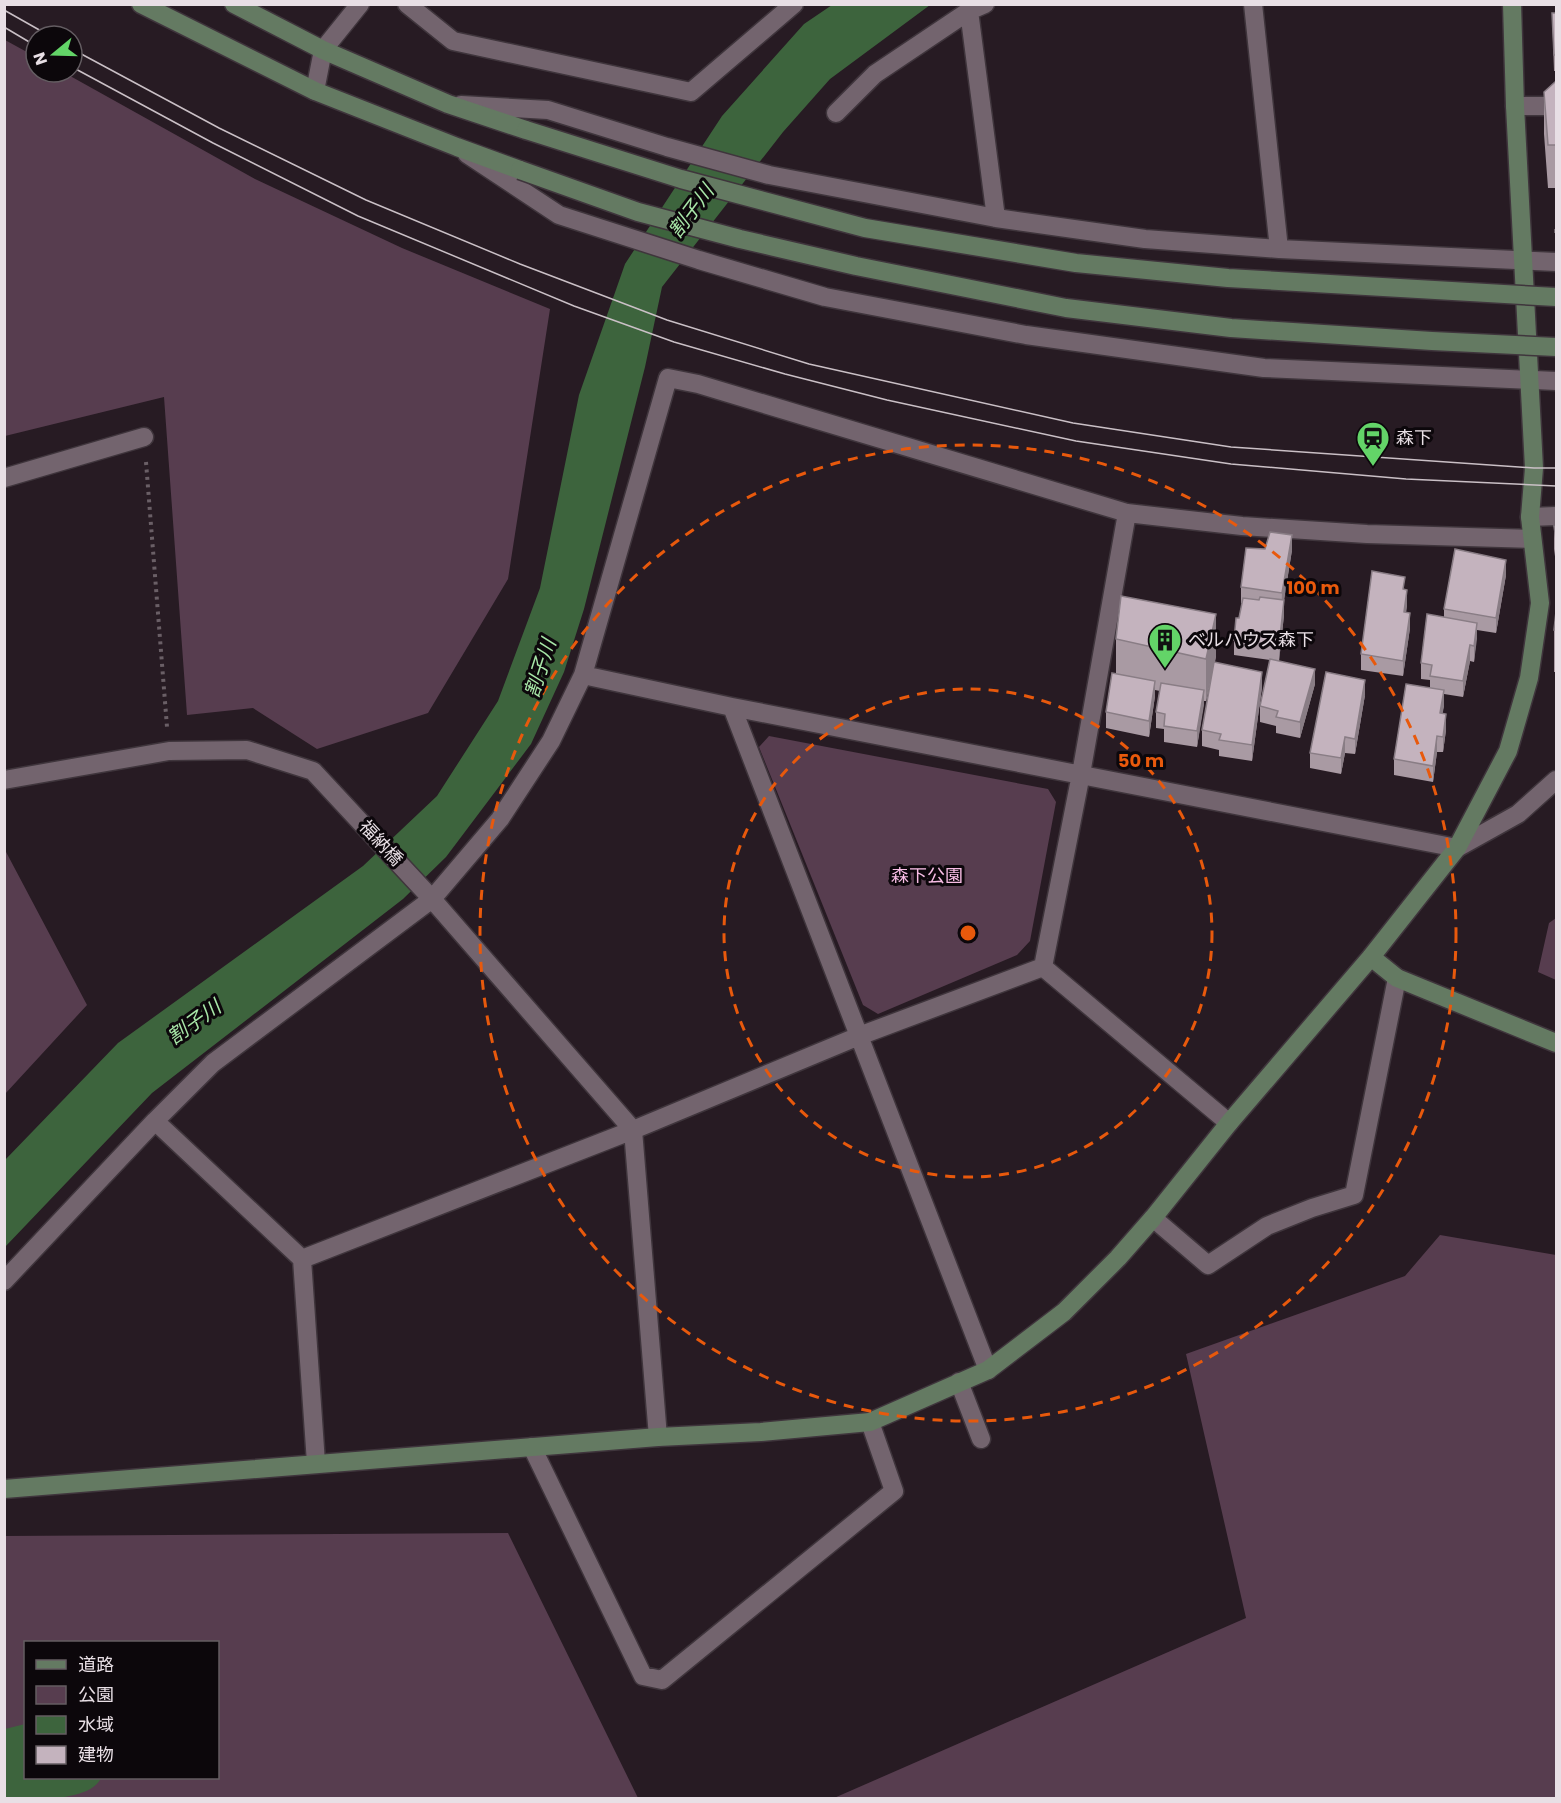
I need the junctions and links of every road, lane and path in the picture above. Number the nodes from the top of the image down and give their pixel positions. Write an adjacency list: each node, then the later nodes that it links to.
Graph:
1 (141, 4): 10 (street)
2 (234, 4): 9 (street)
3 (360, 4): 9 (street)
4 (407, 4): 5 (street)
5 (794, 4)
6 (1253, 4): 17 (street)
7 (1512, 4): 12 (street)
8 (977, 8): 14 (street); 16 (street)
9 (323, 50): 10 (street); 11 (street)
10 (315, 91): 15 (street)
11 (448, 104): 16 (street); 20 (street, bridge)
12 (1515, 106): 13 (street); 18 (street)
13 (1557, 106)
14 (836, 113)
15 (457, 147): 21 (street, bridge); 22 (street)
16 (996, 218): 17 (street)
17 (1279, 249): 18 (street)
18 (1523, 259): 19 (street); 22 (street)
19 (1557, 262)
20 (1557, 297)
21 (1557, 347)
22 (1530, 378): 23 (street); 28 (street)
23 (1557, 381)
24 (144, 437): 25 (street); 32 (path)
25 (4, 478)
26 (1127, 513): 29 (street); 30 (street); 33 (street)
27 (1557, 516): 28 (street)
28 (1530, 517): 29 (street)
29 (1532, 539): 36 (street)
30 (583, 675): 31 (street); 37 (street)
31 (732, 707): 33 (street); 41 (street)
32 (169, 751): 34 (street, 福納橋); 37 (street, 福納橋)
33 (1081, 774): 36 (street); 39 (street)
34 (4, 780)
35 (1557, 780): 36 (street)
36 (1457, 848): 38 (street)
37 (432, 898): 43 (street); 45 (street, 福納橋)
38 (1371, 957): 40 (street); 44 (street)
39 (1043, 967): 41 (street); 44 (street)
40 (1397, 978): 42 (street); 46 (street)
41 (859, 1036): 45 (street); 49 (street)
42 (1557, 1043)
43 (155, 1121): 47 (street); 48 (street)
44 (1229, 1123): 46 (street)
45 (633, 1130): 47 (street); 52 (street)
46 (1153, 1218): 49 (street)
47 (302, 1259): 55 (street)
48 (4, 1281)
49 (988, 1370): 50 (street)
50 (959, 1383): 51 (street); 53 (street)
51 (870, 1422): 52 (street); 54 (street)
52 (658, 1437): 54 (street)
53 (981, 1438)
54 (532, 1447): 55 (street)
55 (316, 1463): 56 (street)
56 (4, 1488)

